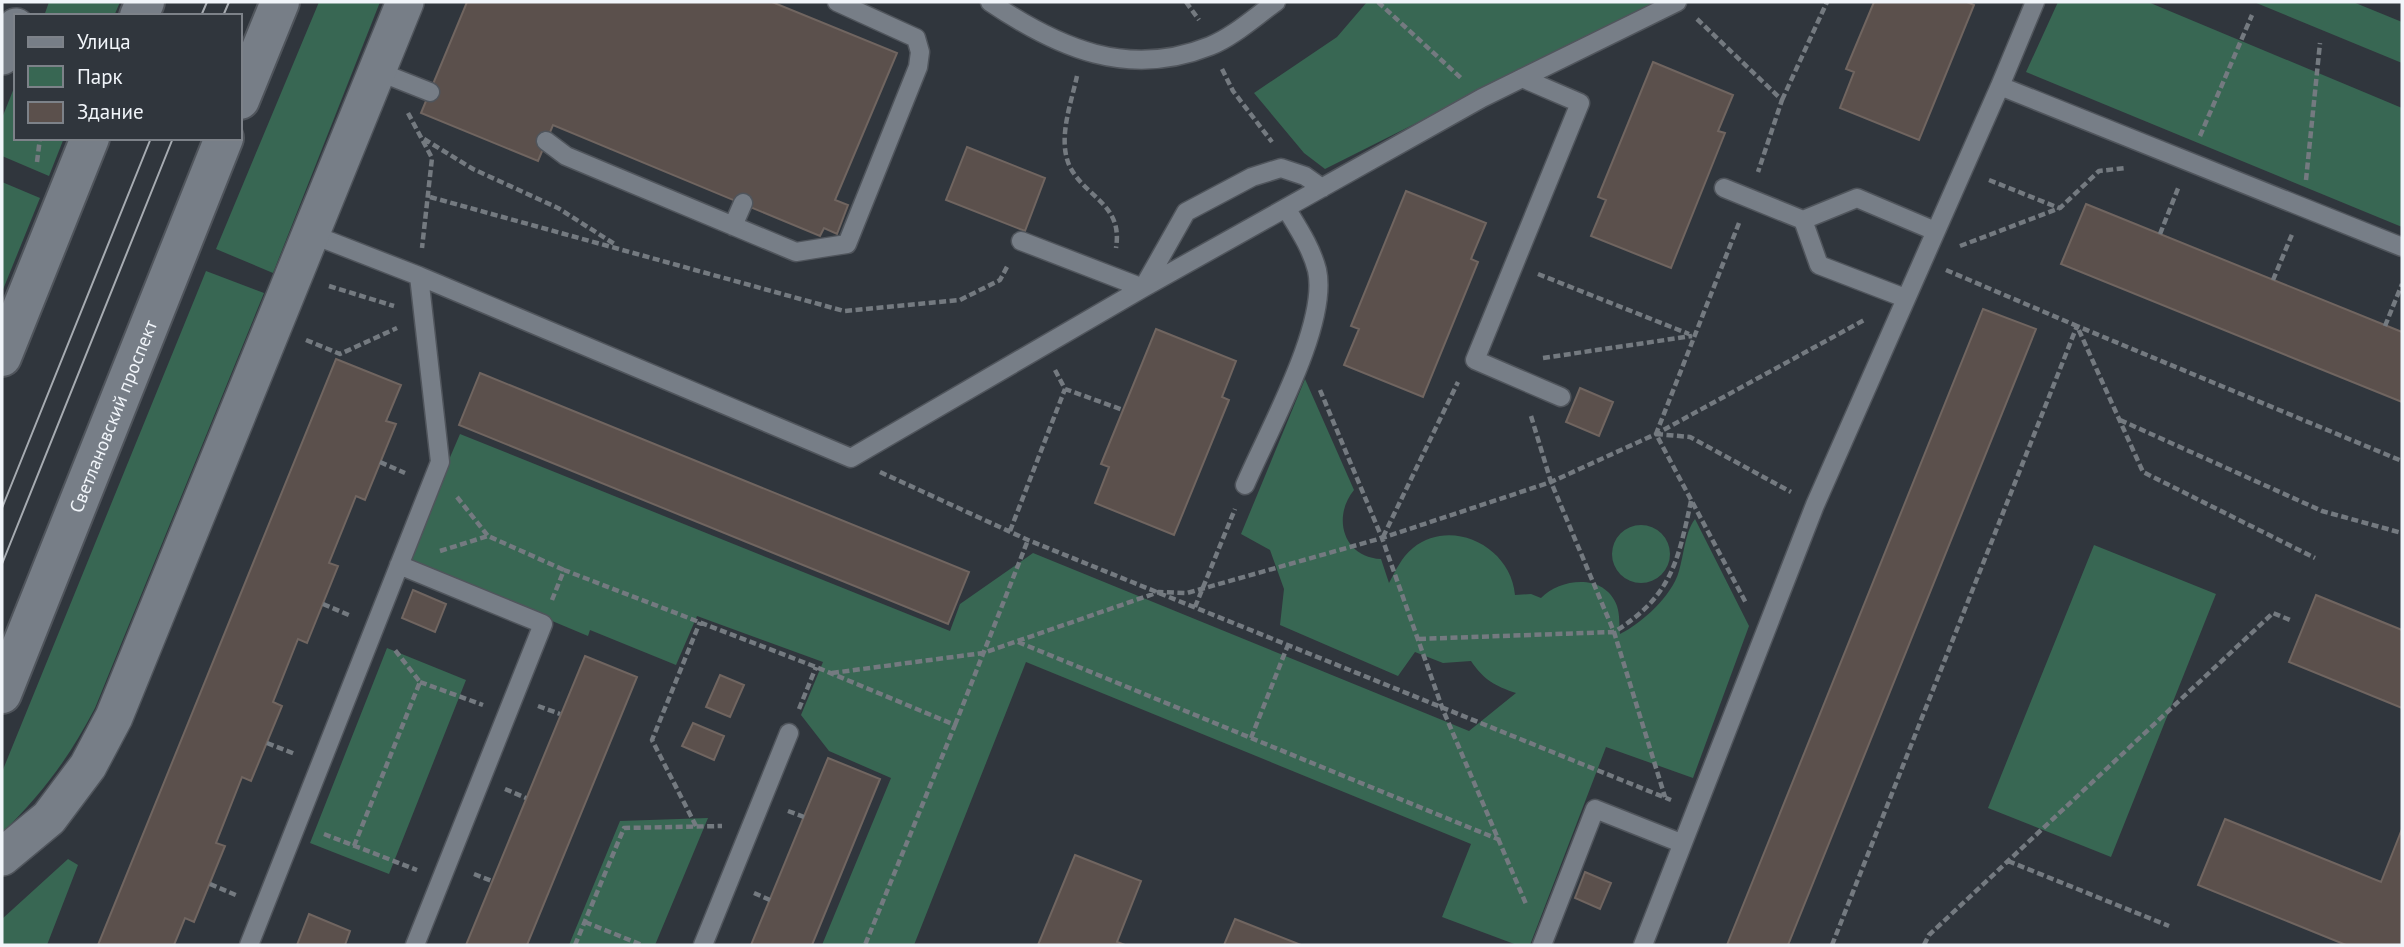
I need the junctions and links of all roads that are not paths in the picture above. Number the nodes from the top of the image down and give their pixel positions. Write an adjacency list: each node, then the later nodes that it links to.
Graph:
1 (280, 2): 14 (main road)
2 (405, 2): 10 (street)
3 (837, 2): 23 (lane)
4 (990, 2): 5 (lane)
5 (1276, 2)
6 (2035, 2): 12 (lane)
7 (1683, 6): 11 (lane)
8 (14, 31): 9 (street)
9 (2, 56)
10 (377, 71): 13 (lane); 25 (street)
11 (1522, 78): 18 (lane); 32 (lane)
12 (2000, 86): 24 (lane); 27 (lane)
13 (430, 92)
14 (242, 95)
15 (89, 140): 31 (main road)
16 (223, 140): 35 (main road, Светлановский проспект)
17 (546, 141): 23 (lane)
18 (1322, 188): 21 (lane); 29 (lane)
19 (1724, 188): 22 (lane)
20 (743, 204): 23 (lane)
21 (1286, 208): 29 (lane); 33 (lane)
22 (1803, 220): 24 (lane); 30 (lane)
23 (733, 226)
24 (1935, 230): 30 (lane)
25 (311, 234): 28 (lane); 38 (street)
26 (1021, 241): 29 (lane)
27 (2402, 247)
28 (419, 276): 29 (lane); 34 (lane)
29 (1143, 288)
30 (1905, 299): 37 (lane)
31 (2, 356)
32 (1561, 397)
33 (1245, 485)
34 (399, 565): 39 (lane); 40 (lane)
35 (2, 694)
36 (789, 733): 41 (lane)
37 (1681, 843): 42 (lane); 43 (lane)
38 (2, 857)
39 (249, 945)
40 (415, 945)
41 (704, 945)
42 (1542, 945)
43 (1643, 945)

